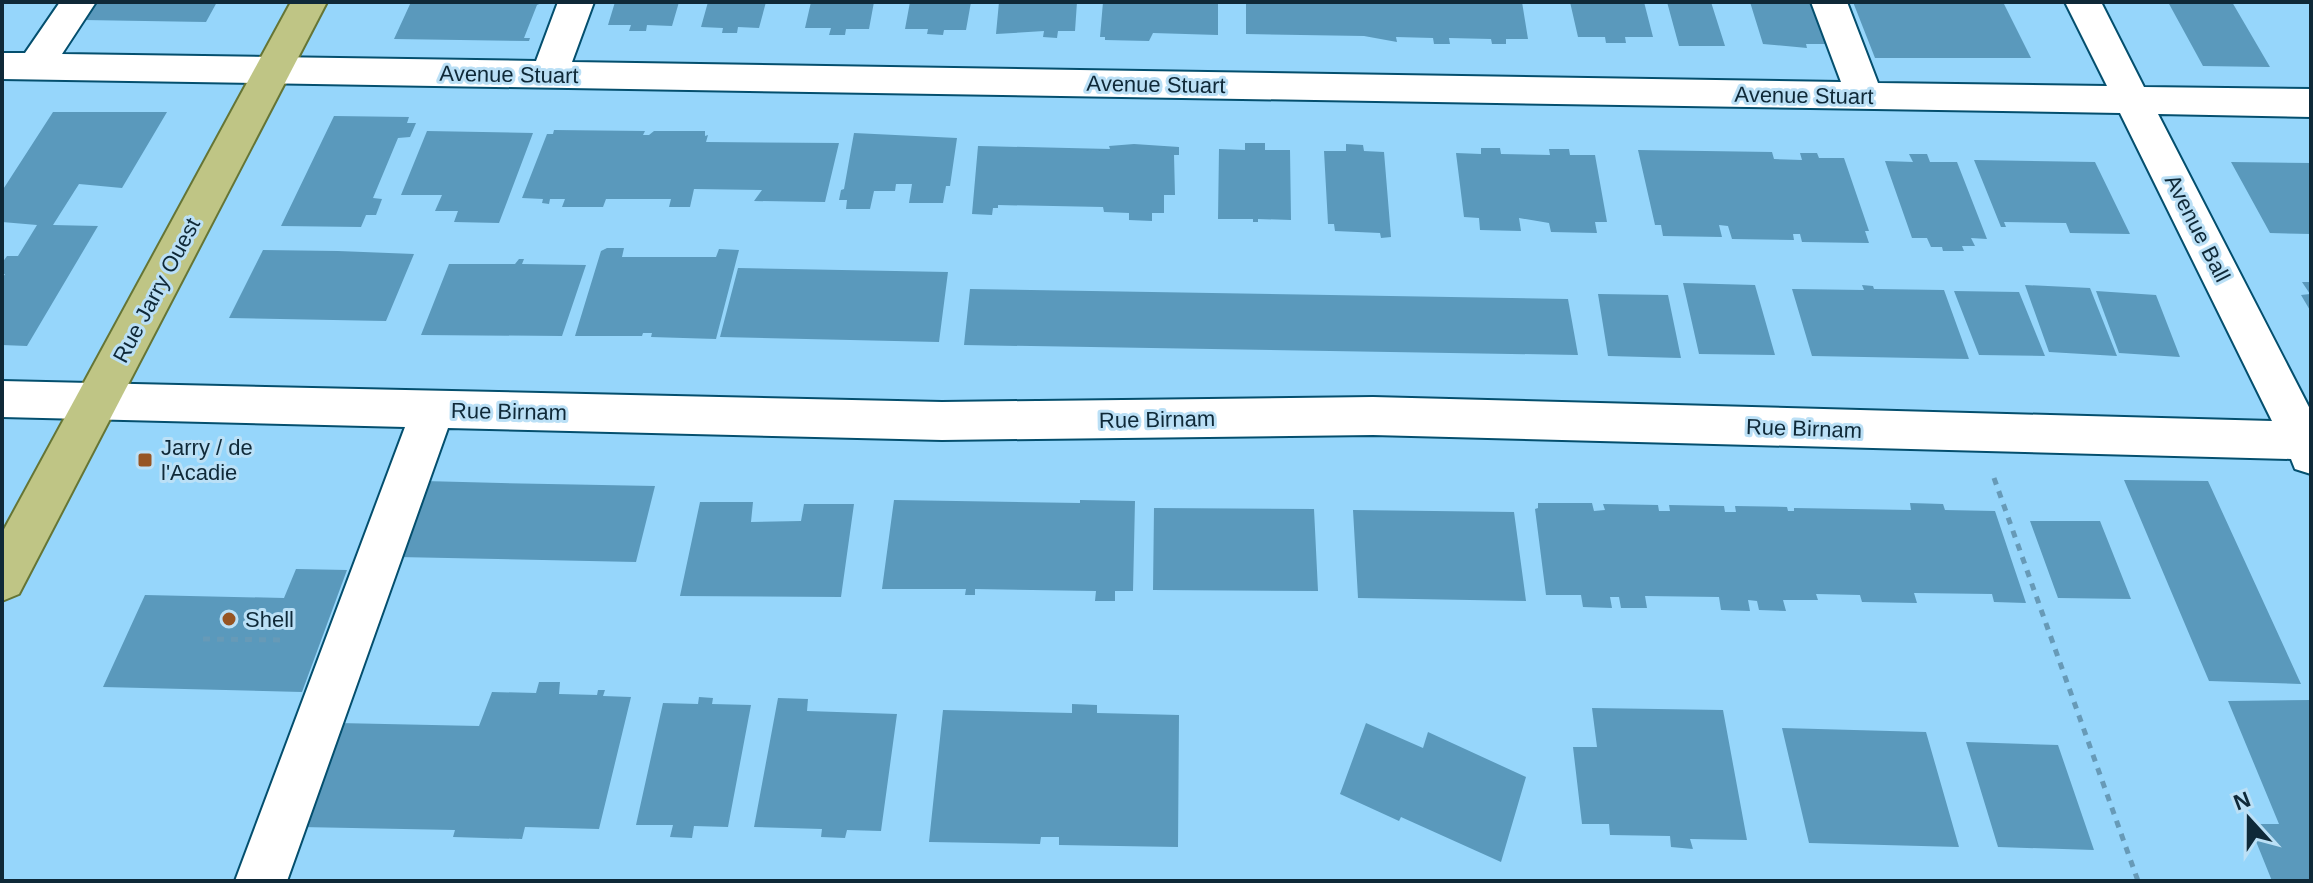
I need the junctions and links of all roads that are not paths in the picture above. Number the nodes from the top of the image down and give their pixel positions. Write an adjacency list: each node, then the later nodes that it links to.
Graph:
1 (78, 2): 6 (street)
2 (309, 2): 7 (main road, Rue Jarry Ouest)
3 (576, 2): 8 (street)
4 (1829, 2): 9 (street)
5 (2083, 2): 10 (street, Avenue Ball)
6 (19, 67): 7 (street, Avenue Stuart)
7 (272, 72): 8 (street, Avenue Stuart); 13 (main road, Rue Jarry Ouest)
8 (549, 75): 9 (street, Avenue Stuart)
9 (1865, 96): 10 (street, Avenue Stuart)
10 (2133, 100): 11 (street, Avenue Stuart); 15 (street, Avenue Ball)
11 (2311, 103)
12 (2, 399): 13 (street, Rue Birnam)
13 (96, 401): 14 (street, Rue Birnam); 16 (main road, Rue Jarry Ouest)
14 (433, 409): 15 (street, Rue Birnam); 17 (street)
15 (2309, 445)
16 (2, 579)
17 (261, 881)

